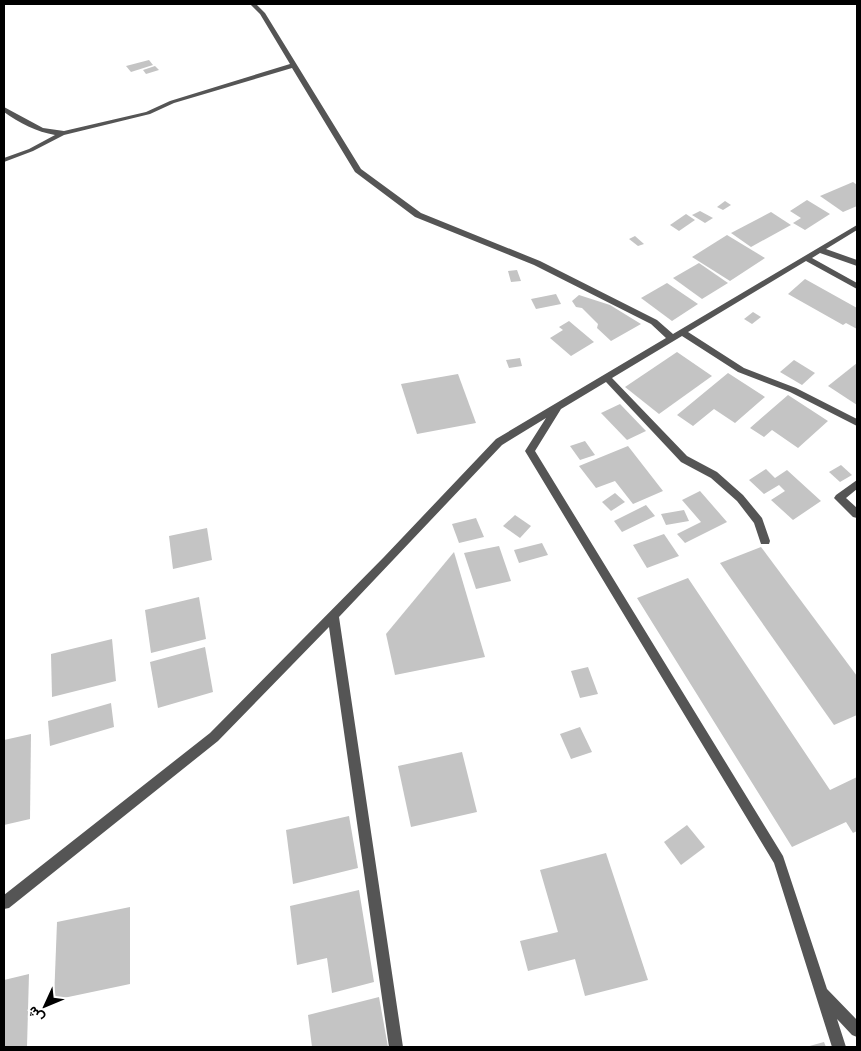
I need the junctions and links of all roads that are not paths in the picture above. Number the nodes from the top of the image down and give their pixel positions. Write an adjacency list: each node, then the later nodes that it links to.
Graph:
1 (252, 4): 2 (street)
2 (294, 65): 4 (street); 11 (street)
3 (5, 111): 4 (street)
4 (64, 133): 5 (street)
5 (4, 160)
6 (857, 227): 7 (street)
7 (820, 250): 8 (street); 9 (street)
8 (806, 258): 10 (street); 11 (street)
9 (857, 263)
10 (857, 286)
11 (677, 335): 12 (street); 14 (street)
12 (606, 377): 13 (street); 17 (street)
13 (559, 406): 18 (street); 20 (street)
14 (857, 423)
15 (857, 484): 16 (street)
16 (857, 514)
17 (765, 541)
18 (333, 616): 19 (street); 22 (street)
19 (4, 904)
20 (822, 992): 21 (street); 23 (street)
21 (857, 1030)
22 (396, 1047)
23 (839, 1047)

